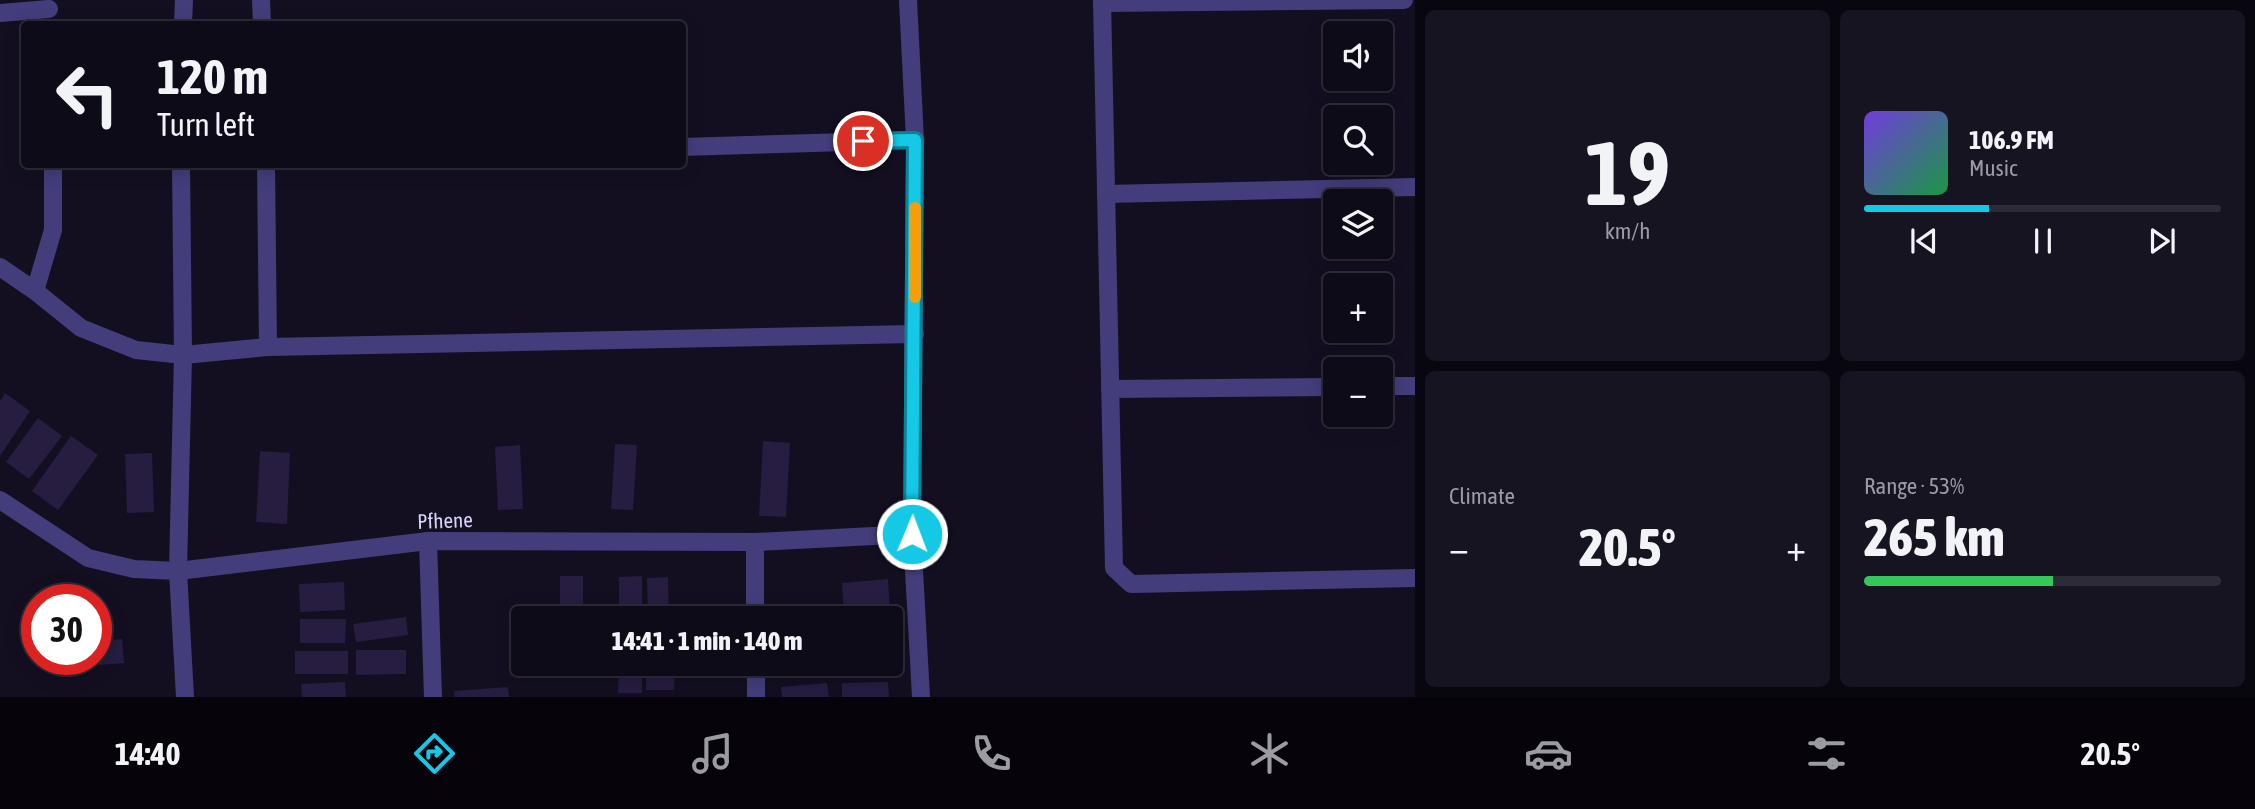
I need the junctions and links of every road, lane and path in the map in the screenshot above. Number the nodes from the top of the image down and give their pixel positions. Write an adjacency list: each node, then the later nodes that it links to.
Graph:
1 (184, 0): 8 (street)
2 (261, 0): 9 (street)
3 (908, 0): 10 (street)
4 (1404, 0): 5 (street)
5 (1102, 2): 16 (street)
6 (49, 11): 7 (street)
7 (0, 13)
8 (183, 21)
9 (262, 21)
10 (915, 140): 11 (street); 19 (street)
11 (686, 147)
12 (53, 168): 18 (street)
13 (181, 168): 21 (street)
14 (266, 168): 20 (street)
15 (1415, 187): 16 (street)
16 (1106, 194): 25 (street)
17 (0, 267): 18 (street)
18 (36, 290): 21 (street)
19 (915, 334): 20 (street); 27 (street)
20 (268, 347): 21 (street)
21 (183, 355): 30 (street)
22 (1393, 386): 23 (street)
23 (1415, 386)
24 (1323, 387): 25 (street)
25 (1110, 389): 31 (street)
26 (0, 500): 30 (street, Pfhene)
27 (912, 534): 29 (street, Pfhene); 37 (street)
28 (428, 541): 29 (street, Pfhene); 30 (street, Pfhene); 35 (street)
29 (755, 542): 32 (street)
30 (178, 571): 34 (street)
31 (1415, 578)
32 (755, 606)
33 (755, 676): 36 (street)
34 (185, 697)
35 (433, 697)
36 (756, 697)
37 (921, 697)

